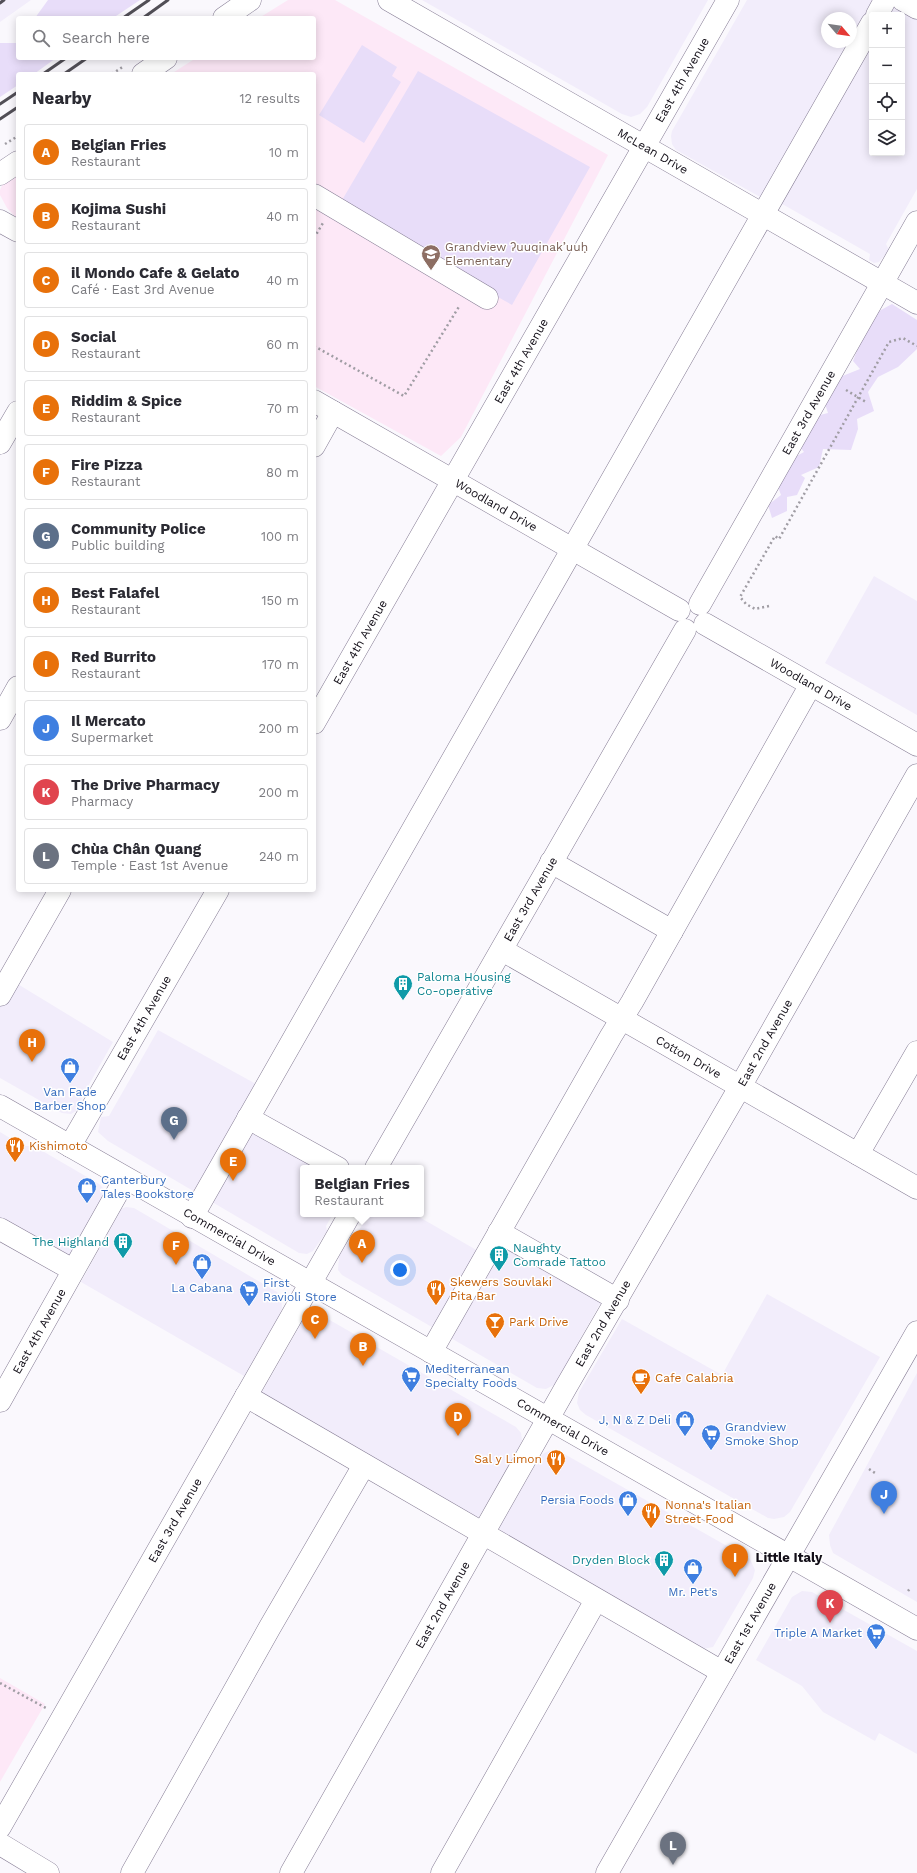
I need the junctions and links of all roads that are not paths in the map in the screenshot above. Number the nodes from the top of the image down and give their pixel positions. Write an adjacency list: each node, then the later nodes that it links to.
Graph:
1 (250, 0): 8 (street)
2 (389, 0): 12 (street, McLean Drive)
3 (728, 0): 12 (street, East 4th Avenue)
4 (885, 0): 7 (street)
5 (903, 0): 6 (street)
6 (917, 8)
7 (879, 12)
8 (227, 16)
9 (869, 28): 16 (street)
10 (163, 60): 11 (street)
11 (146, 72)
12 (644, 146): 16 (street, McLean Drive); 28 (street, East 4th Avenue)
13 (16, 163): 14 (street)
14 (0, 174)
15 (316, 196): 21 (street)
16 (763, 214): 20 (street, McLean Drive); 29 (street)
17 (0, 221): 19 (street)
18 (917, 222): 20 (street, East 3rd Avenue)
19 (16, 230)
20 (882, 283): 22 (street, McLean Drive); 30 (street, East 3rd Avenue)
21 (479, 293)
22 (917, 302)
23 (316, 402): 24 (street, Woodland Drive)
24 (333, 412): 26 (street); 28 (street, Woodland Drive)
25 (16, 415): 27 (street)
26 (316, 442)
27 (0, 443)
28 (453, 481): 29 (street, Woodland Drive); 34 (street, East 4th Avenue)
29 (572, 550): 30 (street, Woodland Drive); 47 (street)
30 (692, 617): 31 (street, Woodland Drive); 37 (street, East 3rd Avenue)
31 (810, 686): 35 (street, Woodland Drive); 40 (street)
32 (16, 691): 33 (street)
33 (0, 719)
34 (316, 720)
35 (917, 745)
36 (917, 775): 45 (street, East 2nd Avenue)
37 (551, 862): 40 (street); 41 (street, East 3rd Avenue)
38 (59, 892): 42 (street)
39 (217, 892): 48 (street, East 4th Avenue)
40 (672, 931): 43 (street)
41 (502, 950): 43 (street, Cotton Drive); 51 (street, East 3rd Avenue)
42 (2, 988)
43 (621, 1019): 45 (street, Cotton Drive); 57 (street)
44 (917, 1052): 49 (street)
45 (740, 1087): 49 (street, Cotton Drive); 60 (street, East 2nd Avenue)
46 (0, 1106): 48 (street, Commercial Drive)
47 (248, 1118): 50 (street); 54 (street)
48 (70, 1146): 52 (street, Commercial Drive)
49 (858, 1154): 53 (street, Cotton Drive)
50 (333, 1165)
51 (378, 1165)
52 (125, 1178): 54 (street, Commercial Drive); 58 (street, East 4th Avenue)
53 (917, 1188)
54 (192, 1217): 59 (street, Commercial Drive)
55 (348, 1217): 59 (street, East 3rd Avenue)
56 (0, 1229): 58 (street)
57 (499, 1232): 60 (street); 62 (street)
58 (73, 1270): 64 (street, East 4th Avenue)
59 (310, 1284): 62 (street, Commercial Drive); 63 (street, East 3rd Avenue)
60 (618, 1300): 65 (street, East 2nd Avenue)
61 (917, 1332): 68 (street, East 1st Avenue)
62 (431, 1352): 65 (street, Commercial Drive)
63 (246, 1396): 66 (street); 72 (street, East 3rd Avenue)
64 (0, 1401)
65 (548, 1420): 67 (street, East 2nd Avenue); 68 (street, Commercial Drive)
66 (364, 1465): 67 (street); 75 (street)
67 (484, 1534): 69 (street); 76 (street, East 2nd Avenue)
68 (789, 1557): 70 (street, Commercial Drive); 71 (street, East 1st Avenue)
69 (596, 1600): 71 (street); 77 (street)
70 (917, 1629)
71 (722, 1672): 78 (street, East 1st Avenue)
72 (0, 1827)
73 (0, 1844): 74 (street)
74 (48, 1873)
75 (132, 1873)
76 (291, 1873)
77 (442, 1873)
78 (607, 1873)

